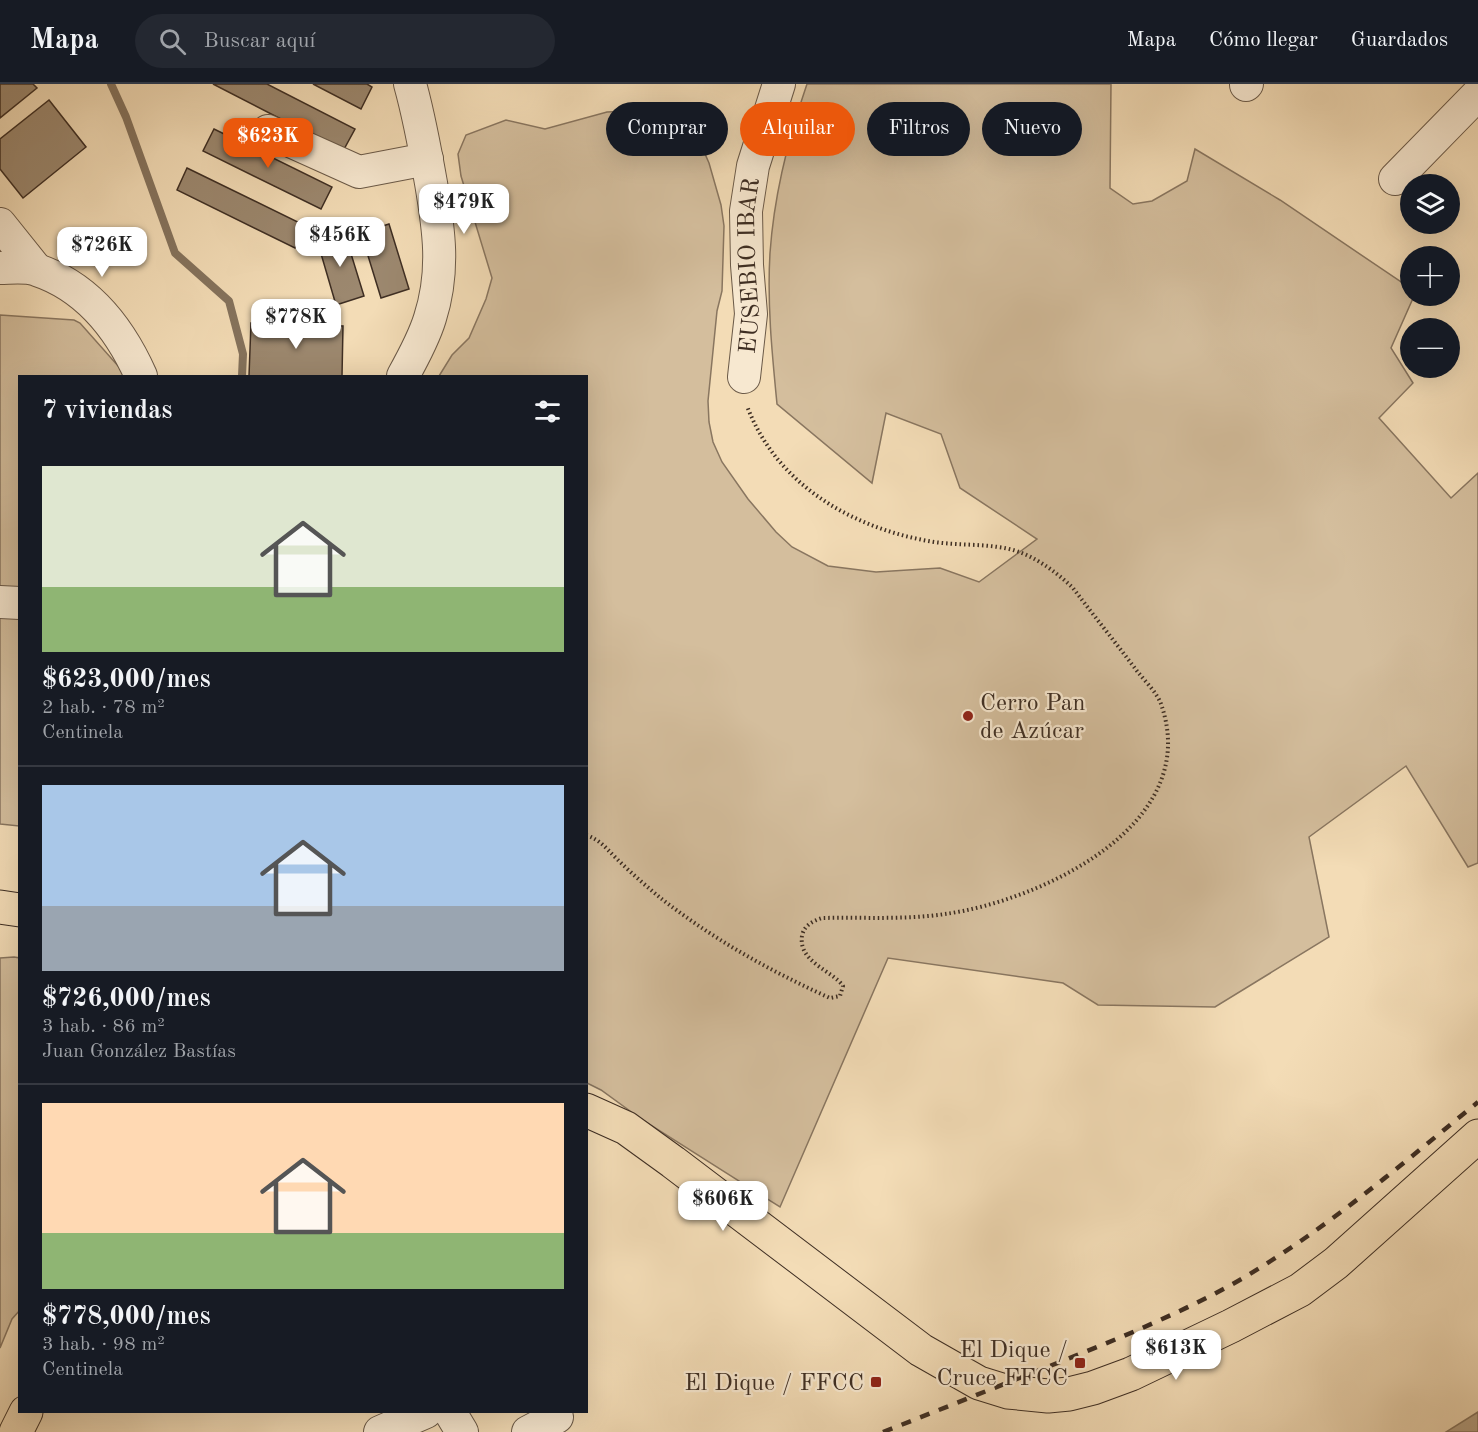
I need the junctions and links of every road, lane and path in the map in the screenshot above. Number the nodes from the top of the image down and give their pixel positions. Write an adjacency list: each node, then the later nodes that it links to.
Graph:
1 (410, 84): 5 (street)
2 (779, 84): 12 (street, EUSEBIO IBAR)
3 (1478, 94): 6 (street)
4 (268, 131): 5 (street)
5 (427, 159): 11 (street)
6 (1395, 179)
7 (0, 224): 9 (street)
8 (0, 268): 9 (street)
9 (36, 269): 10 (street)
10 (140, 375)
11 (403, 375)
12 (744, 377): 15 (path)
13 (0, 602): 14 (street)
14 (18, 603)
15 (588, 836)
16 (0, 907): 17 (main road)
17 (18, 910)
18 (588, 1111): 21 (main road)
19 (1478, 1136): 21 (main road)
20 (1478, 1154): 21 (main road)
21 (1437, 1172)
22 (26, 1413): 26 (main road)
23 (420, 1413): 27 (street)
24 (451, 1413): 28 (street)
25 (557, 1417): 29 (street)
26 (16, 1432)
27 (380, 1432)
28 (462, 1432)
29 (528, 1432)

